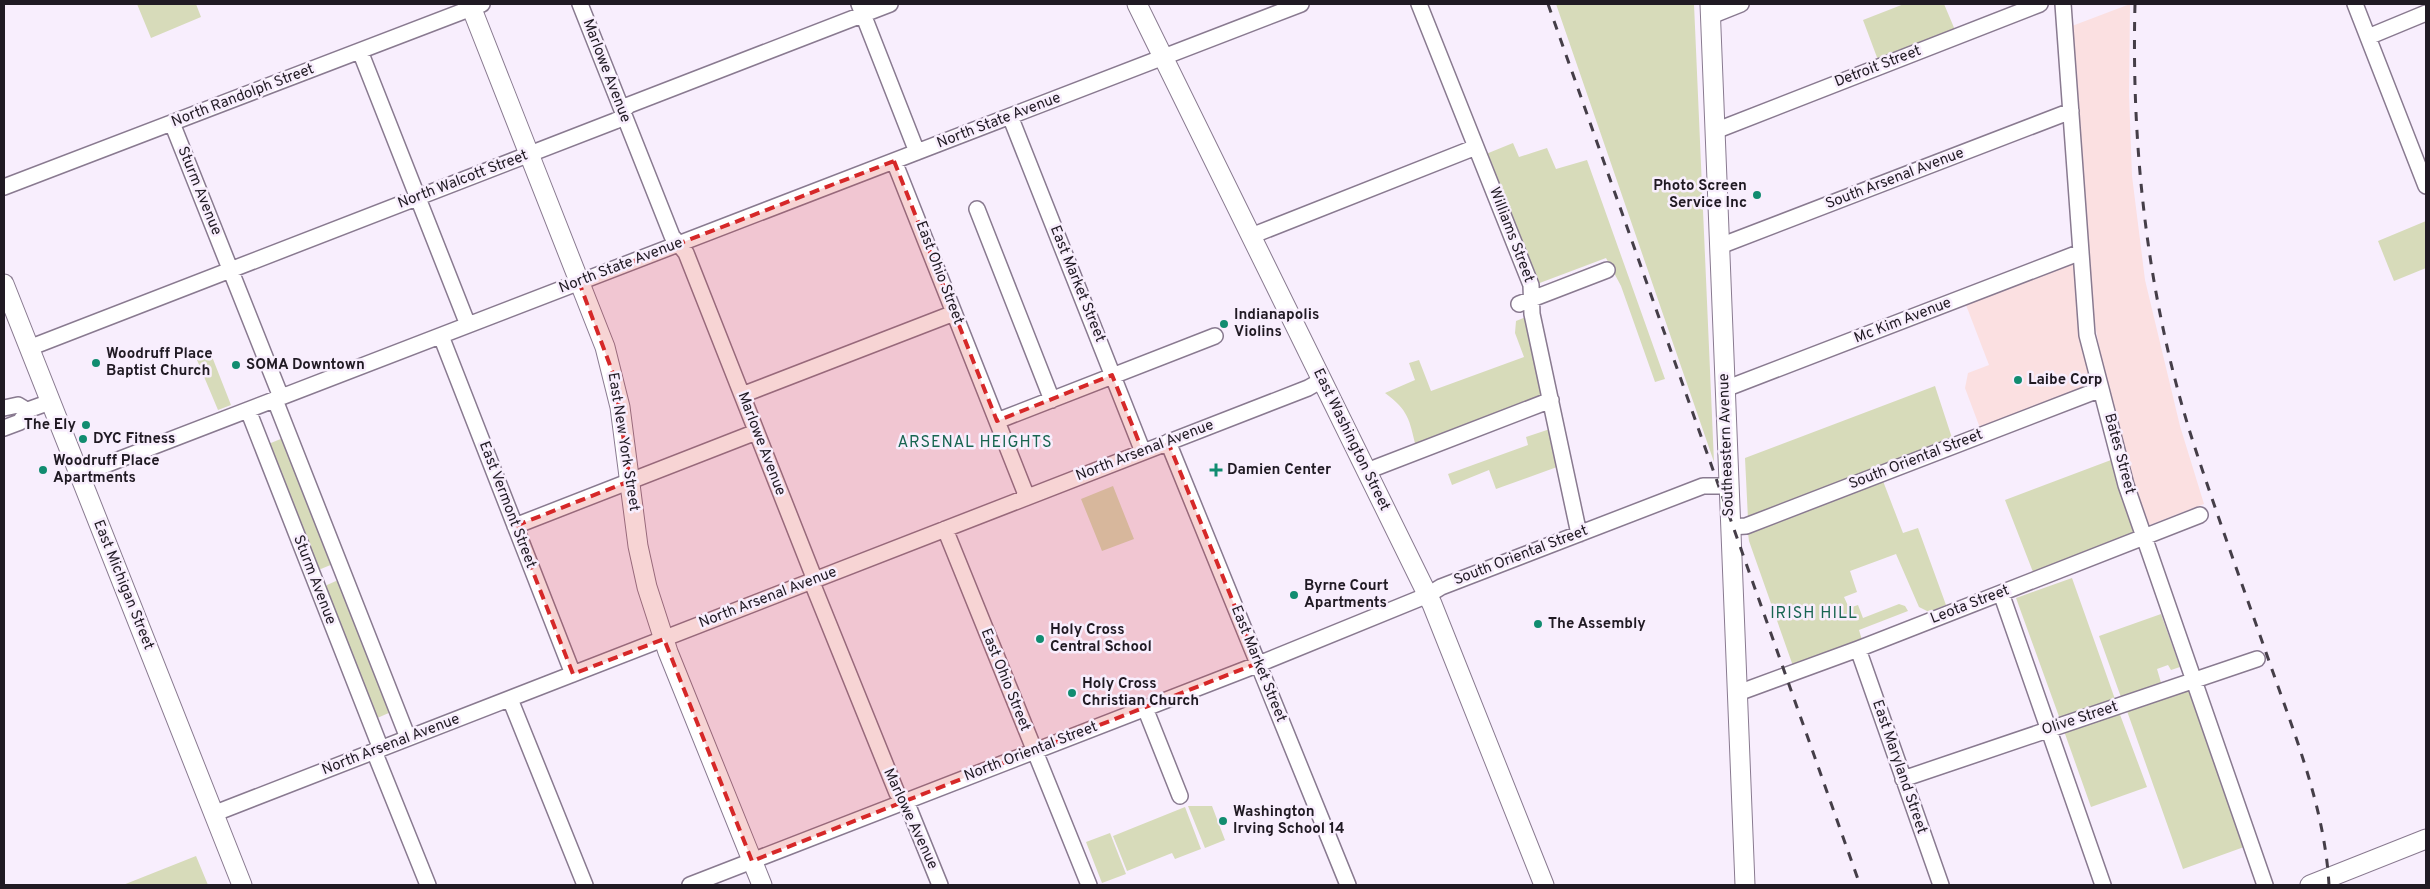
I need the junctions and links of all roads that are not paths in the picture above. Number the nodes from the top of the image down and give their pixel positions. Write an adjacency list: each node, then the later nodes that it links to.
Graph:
1 (580, 4): 18 (street, Marlowe Avenue)
2 (890, 4): 11 (street, North Walcott Street)
3 (1137, 4): 16 (main road, East Washington Street)
4 (1301, 4): 16 (street, North State Avenue)
5 (1419, 4): 22 (street, Williams Street)
6 (1742, 4): 12 (street)
7 (2040, 4): 21 (street, Detroit Street)
8 (2063, 4): 17 (street, Bates Street)
9 (2355, 4): 14 (street)
10 (474, 5): 15 (street, North Randolph Street); 24 (main road, East New York Street)
11 (861, 9): 18 (street, North Walcott Street); 23 (street)
12 (1711, 10): 21 (main road, Southeastern Avenue)
13 (2426, 13): 14 (street)
14 (2368, 37): 26 (street)
15 (360, 51): 20 (street, North Randolph Street); 28 (street)
16 (1163, 57): 19 (street, North State Avenue); 30 (main road, East Washington Street)
17 (2070, 111): 32 (street, South Arsenal Avenue); 33 (street, Bates Street)
18 (623, 114): 24 (street, North Walcott Street); 31 (street, Marlowe Avenue)
19 (1010, 116): 23 (street, North State Avenue); 44 (street, East Market Street)
20 (172, 123): 27 (street, North Randolph Street); 34 (street, Sturm Avenue)
21 (1715, 130): 32 (main road, Southeastern Avenue)
22 (1476, 147): 30 (street); 38 (street, Williams Street)
23 (917, 152): 25 (street, North State Avenue)
24 (528, 155): 28 (street, North Walcott Street); 36 (main road, East New York Street)
25 (894, 161): 31 (street, North State Avenue); 39 (street, East Ohio Street)
26 (2426, 186)
27 (4, 187)
28 (417, 198): 34 (street, North Walcott Street); 40 (street)
29 (977, 209): 50 (street)
30 (1251, 236): 45 (main road, East Washington Street)
31 (678, 244): 36 (street, North State Avenue); 48 (street, Marlowe Avenue)
32 (1720, 246): 46 (main road, Southeastern Avenue)
33 (2080, 252): 46 (street, Mc Kim Avenue); 47 (street, Bates Street)
34 (230, 270): 43 (street, North Walcott Street); 49 (street, Sturm Avenue)
35 (1607, 270): 38 (street)
36 (579, 282): 40 (street, North State Avenue); 63 (main road, East New York Street)
37 (4, 284): 43 (main road, East Michigan Street)
38 (1526, 301): 51 (street, Williams Street)
39 (954, 313): 48 (street); 56 (street, East Ohio Street)
40 (468, 325): 41 (street, North State Avenue)
41 (441, 336): 49 (street, North State Avenue); 67 (street, East Vermont Street)
42 (1215, 336): 44 (street)
43 (29, 348): 52 (main road, East Michigan Street)
44 (1112, 375): 50 (street); 60 (street, East Market Street)
45 (1322, 380): 59 (street, North Arsenal Avenue); 61 (main road, East Washington Street)
46 (1725, 389): 64 (main road, Southeastern Avenue)
47 (2101, 389): 68 (street, South Oriental Street); 71 (street, Bates Street)
48 (742, 395): 58 (street, Marlowe Avenue)
49 (278, 398): 54 (street, North State Avenue); 85 (street, Sturm Avenue)
50 (1052, 400): 56 (street)
51 (1550, 400): 61 (street); 70 (street, Williams Street)
52 (50, 402): 55 (street); 62 (main road, East Michigan Street)
53 (4, 408): 55 (street)
54 (248, 410): 62 (street, North State Avenue); 86 (street, Sturm Avenue)
55 (25, 412): 57 (street)
56 (997, 421): 65 (street, East Ohio Street)
57 (4, 428)
58 (756, 432): 63 (street); 72 (street, Marlowe Avenue)
59 (1168, 442): 60 (street, North Arsenal Avenue); 78 (street, East Market Street)
60 (1143, 452): 65 (street, North Arsenal Avenue)
61 (1367, 471): 74 (main road, East Washington Street)
62 (79, 475): 91 (main road, East Michigan Street)
63 (630, 482): 67 (street); 75 (main road, East New York Street)
64 (1729, 486): 68 (main road, Southeastern Avenue); 70 (street, South Oriental Street)
65 (1027, 497): 69 (street, North Arsenal Avenue)
66 (2200, 515): 71 (street, Leota Street)
67 (515, 526): 79 (street, East Vermont Street)
68 (1731, 527): 81 (main road, Southeastern Avenue)
69 (945, 529): 72 (street, North Arsenal Avenue); 87 (street, East Ohio Street)
70 (1579, 534): 74 (street, South Oriental Street)
71 (2145, 537): 73 (street, Leota Street); 80 (street, Bates Street)
72 (813, 580): 75 (street, North Arsenal Avenue); 90 (street, Marlowe Avenue)
73 (2001, 593): 76 (street, Leota Street); 84 (street)
74 (1428, 595): 78 (street, North Oriental Street); 102 (main road, East Washington Street)
75 (664, 639): 79 (street, North Arsenal Avenue); 93 (main road, East New York Street)
76 (1858, 649): 81 (street, Leota Street); 88 (street, East Maryland Street)
77 (2257, 659): 80 (street, Olive Street)
78 (1258, 663): 83 (street, North Oriental Street); 101 (street, East Market Street)
79 (574, 674): 82 (street, North Arsenal Avenue)
80 (2194, 680): 84 (street, Olive Street); 106 (street, Bates Street)
81 (1738, 693): 103 (main road, Southeastern Avenue)
82 (510, 699): 85 (street, North Arsenal Avenue); 96 (street)
83 (1145, 708): 87 (street, North Oriental Street); 89 (street)
84 (2049, 730): 88 (street, Olive Street); 105 (street)
85 (408, 738): 86 (street, North Arsenal Avenue)
86 (377, 750): 91 (street, North Arsenal Avenue); 95 (street, Sturm Avenue)
87 (1034, 751): 90 (street, North Oriental Street); 100 (street, East Ohio Street)
88 (1903, 780): 104 (street, East Maryland Street)
89 (1180, 796)
90 (904, 801): 93 (street, North Oriental Street); 99 (street, Marlowe Avenue)
91 (213, 814): 94 (main road, East Michigan Street)
92 (2426, 839): 107 (main road)
93 (752, 861): 97 (street, North Oriental Street); 98 (main road, East New York Street)
94 (242, 885)
95 (428, 885)
96 (585, 885)
97 (690, 885)
98 (762, 885)
99 (940, 885)
100 (1089, 885)
101 (1348, 885)
102 (1544, 885)
103 (1746, 885)
104 (1941, 885)
105 (2103, 885)
106 (2265, 885)
107 (2310, 885)

